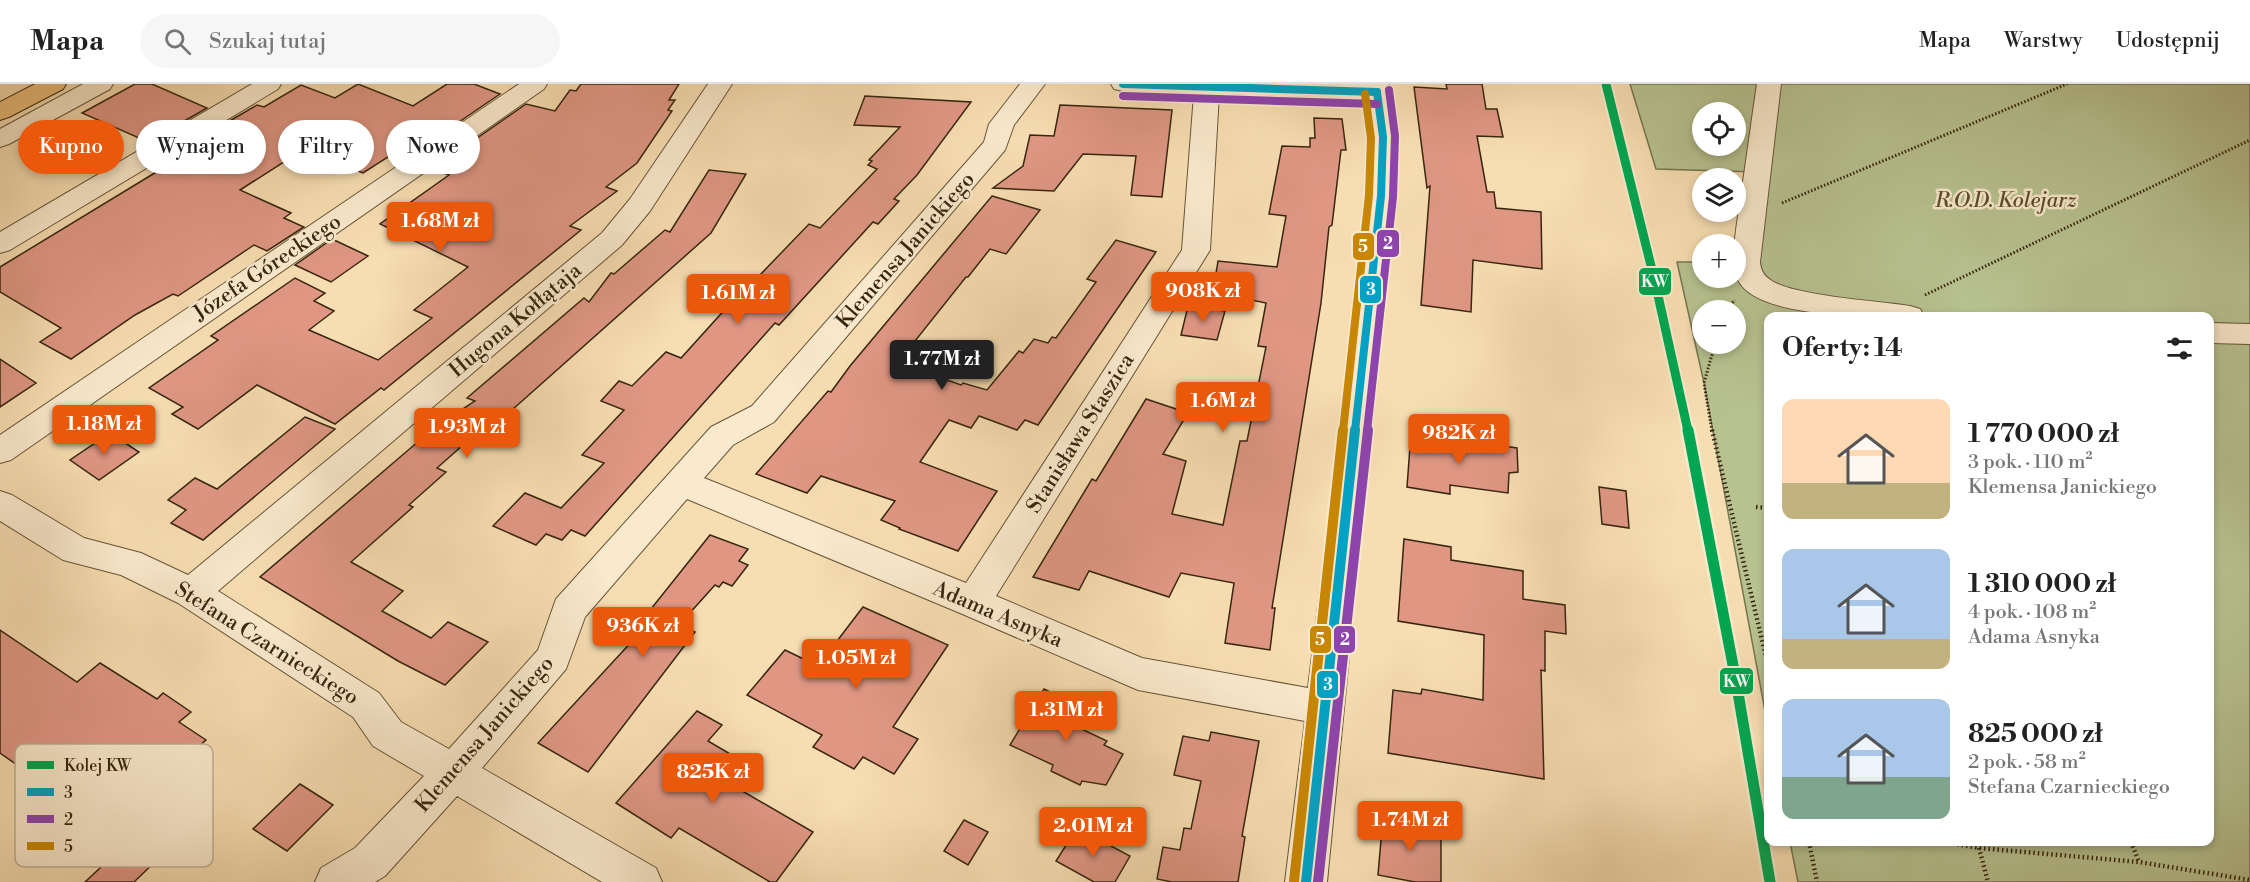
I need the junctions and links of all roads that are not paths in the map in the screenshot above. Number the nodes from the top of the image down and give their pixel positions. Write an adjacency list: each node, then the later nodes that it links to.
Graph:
1 (54, 84): 11 (main road)
2 (101, 84): 12 (street)
3 (269, 84): 13 (street)
4 (535, 84): 17 (street, Józefa Góreckiego)
5 (720, 84): 20 (street, Hugona Kołłątaja)
6 (1033, 84): 18 (street, Klemensa Janickiego)
7 (1123, 84): 9 (street)
8 (1769, 84): 14 (street)
9 (1207, 87): 10 (street); 21 (street, Stanisława Staszica)
10 (1377, 88): 22 (street)
11 (0, 112)
12 (0, 140)
13 (0, 244)
14 (1917, 306)
15 (2214, 333): 16 (street)
16 (2250, 334)
17 (0, 451)
18 (682, 483): 21 (street, Adama Asnyka); 23 (street, Klemensa Janickiego)
19 (0, 504): 20 (street, Stefana Czarnieckiego)
20 (191, 593): 23 (street, Stefana Czarnieckiego)
21 (973, 602): 22 (street, Adama Asnyka)
22 (1325, 708): 26 (street)
23 (453, 773): 24 (street, Klemensa Janickiego); 25 (street, Stefana Czarnieckiego)
24 (336, 882)
25 (641, 882)
26 (1306, 882)

